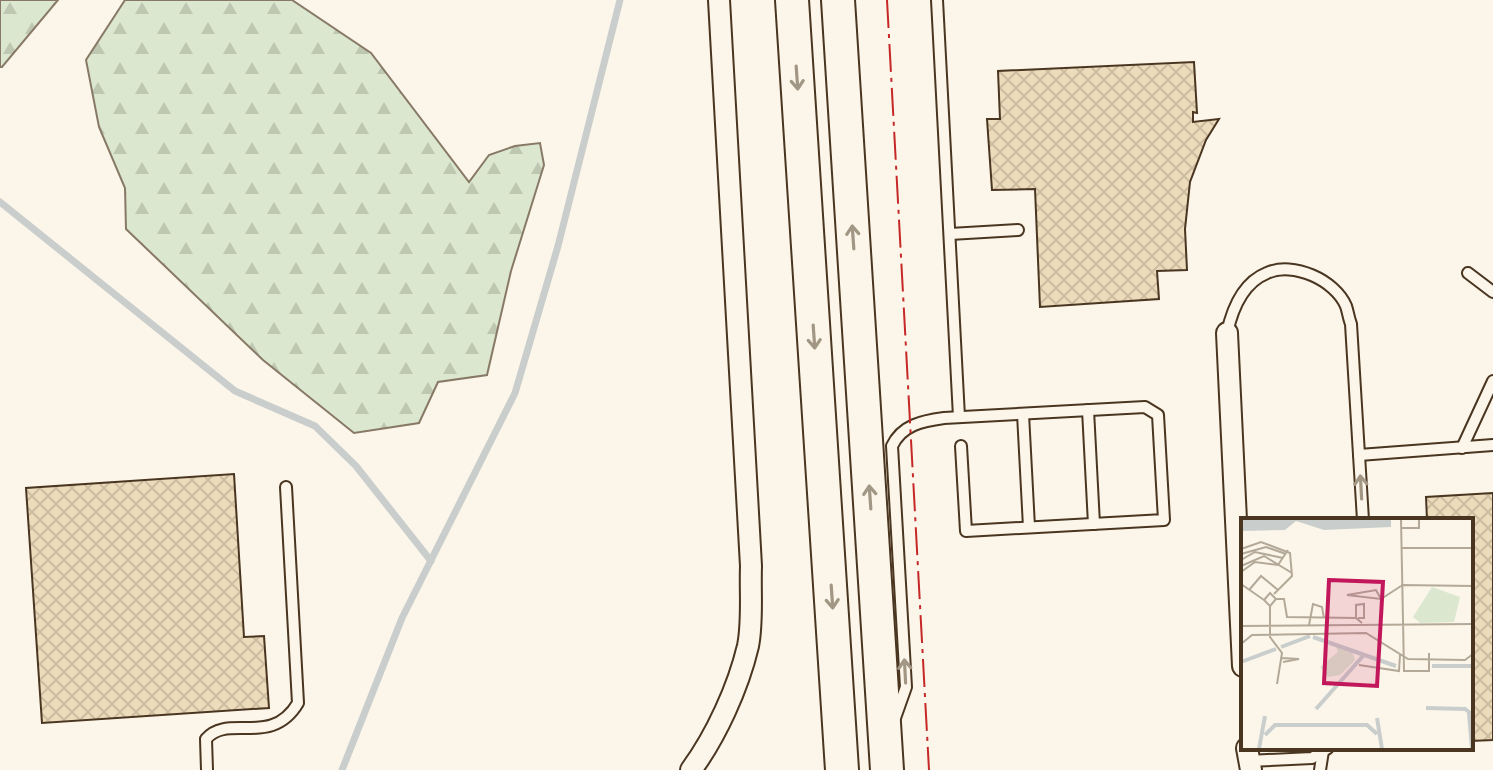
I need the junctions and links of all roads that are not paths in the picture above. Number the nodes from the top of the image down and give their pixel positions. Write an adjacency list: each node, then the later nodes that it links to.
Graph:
1 (719, 0): 27 (street)
2 (792, 0): 28 (main road, one-way to 28)
3 (838, 0): 24 (main road, one-way to 3)
4 (937, 0): 6 (lane)
5 (1018, 230): 6 (lane)
6 (950, 234): 13 (lane)
7 (1468, 273): 8 (lane)
8 (1493, 292)
9 (1227, 333): 17 (lane); 22 (street)
10 (1493, 381): 16 (lane)
11 (1088, 410): 12 (lane); 20 (lane); 20 (lane)
12 (1023, 414): 13 (lane); 21 (lane)
13 (959, 417): 24 (lane, one-way to 13)
14 (1493, 445): 16 (lane)
15 (961, 446): 21 (lane)
16 (1462, 448): 17 (lane)
17 (1359, 455): 19 (lane, one-way to 17)
18 (286, 487): 26 (lane)
19 (1363, 518)
20 (1094, 524): 21 (lane)
21 (1029, 527)
22 (1241, 624)
23 (1326, 750): 25 (lane); 29 (lane)
24 (886, 758)
25 (1249, 760)
26 (207, 770)
27 (691, 770)
28 (842, 770)
29 (1320, 770)

